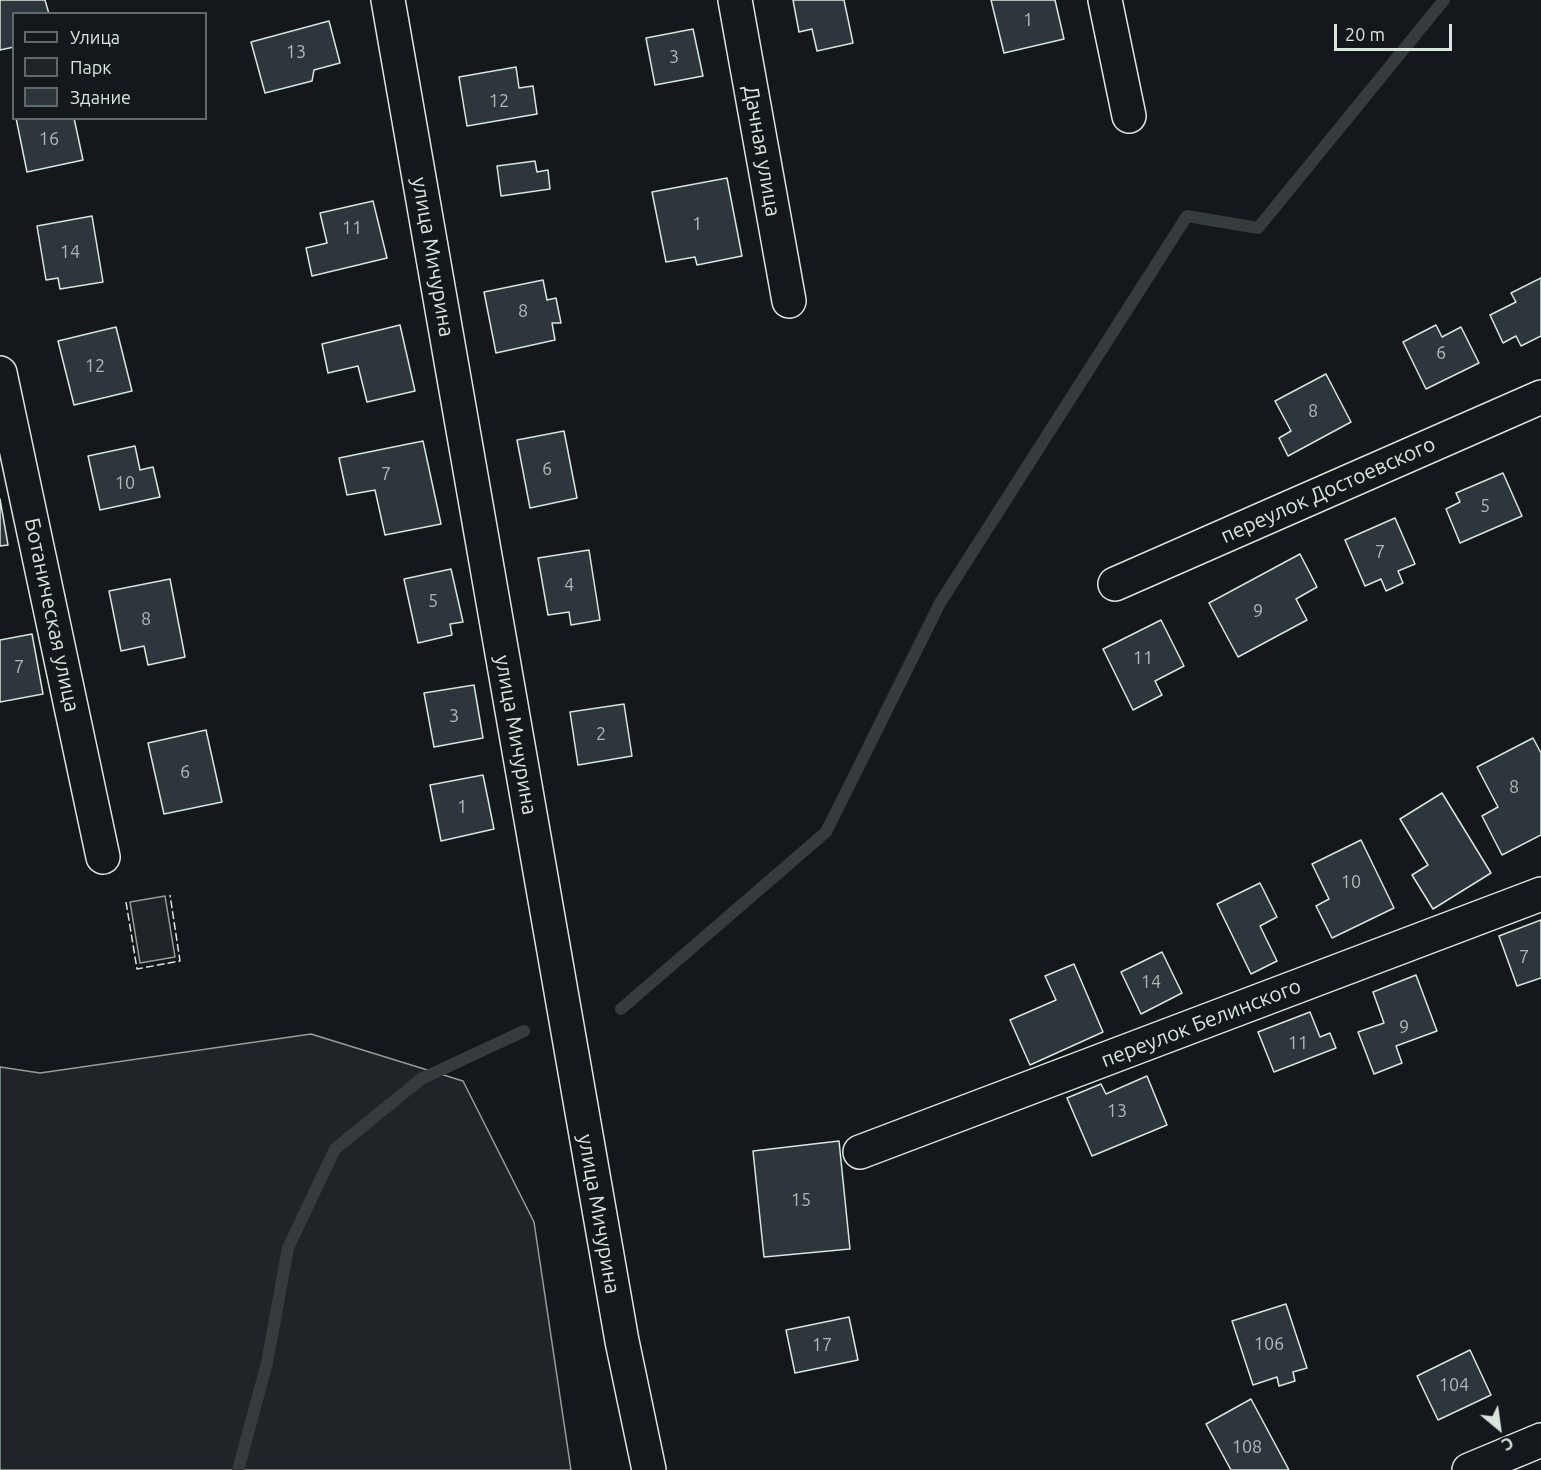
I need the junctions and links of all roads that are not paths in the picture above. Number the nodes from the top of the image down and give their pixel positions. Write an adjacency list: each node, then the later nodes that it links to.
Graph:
1 (388, 0): 13 (street, улица Мичурина)
2 (735, 0): 5 (street, Дачная улица)
3 (1105, 0): 4 (street)
4 (1129, 116)
5 (789, 302)
6 (0, 373): 9 (street, Ботаническая улица)
7 (1541, 397): 8 (street, переулок Достоевского)
8 (1114, 584)
9 (103, 857)
10 (1541, 894): 11 (street, переулок Белинского)
11 (860, 1152)
12 (1541, 1440): 14 (street)
13 (649, 1470)
14 (1469, 1470)

